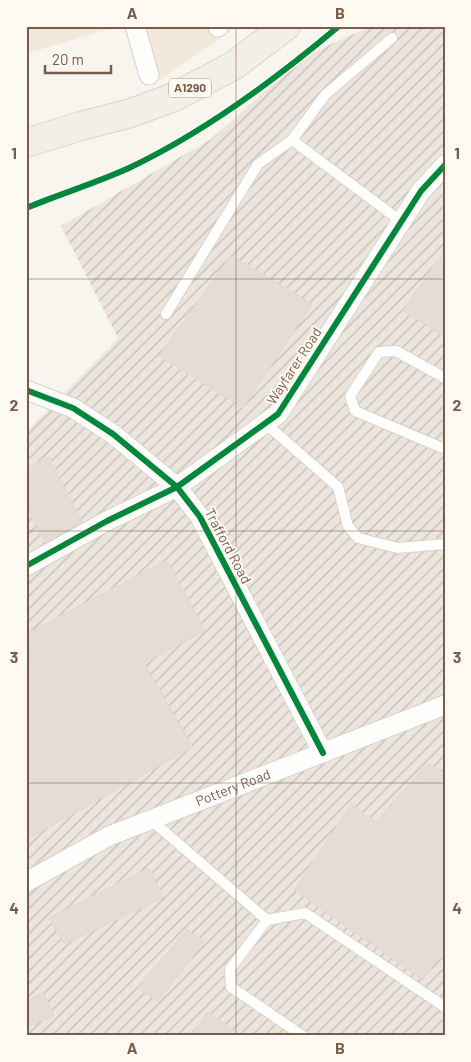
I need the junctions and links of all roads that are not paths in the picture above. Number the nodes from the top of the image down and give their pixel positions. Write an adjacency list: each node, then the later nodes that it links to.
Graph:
1 (134, 26): 4 (street)
2 (286, 26): 6 (main road, A1290)
3 (392, 38): 7 (lane)
4 (149, 75)
5 (26, 124): 6 (main road, A1290)
6 (81, 126): 8 (main road, A1290)
7 (292, 140): 10 (lane); 11 (lane)
8 (26, 143)
9 (445, 165): 10 (street, Wayfarer Road)
10 (402, 222): 14 (street, Wayfarer Road)
11 (166, 314)
12 (445, 378): 15 (lane)
13 (26, 390): 16 (street, Trafford Road)
14 (265, 423): 16 (street, Wayfarer Road); 17 (lane)
15 (445, 449)
16 (177, 487): 18 (street, Wayfarer Road); 20 (street, Trafford Road)
17 (445, 544)
18 (26, 566)
19 (445, 705): 20 (street, Pottery Road)
20 (323, 753): 21 (street, Pottery Road)
21 (151, 820): 22 (street, Pottery Road); 23 (lane)
22 (26, 882)
23 (267, 920): 24 (lane); 25 (lane)
24 (445, 1007)
25 (303, 1036)

